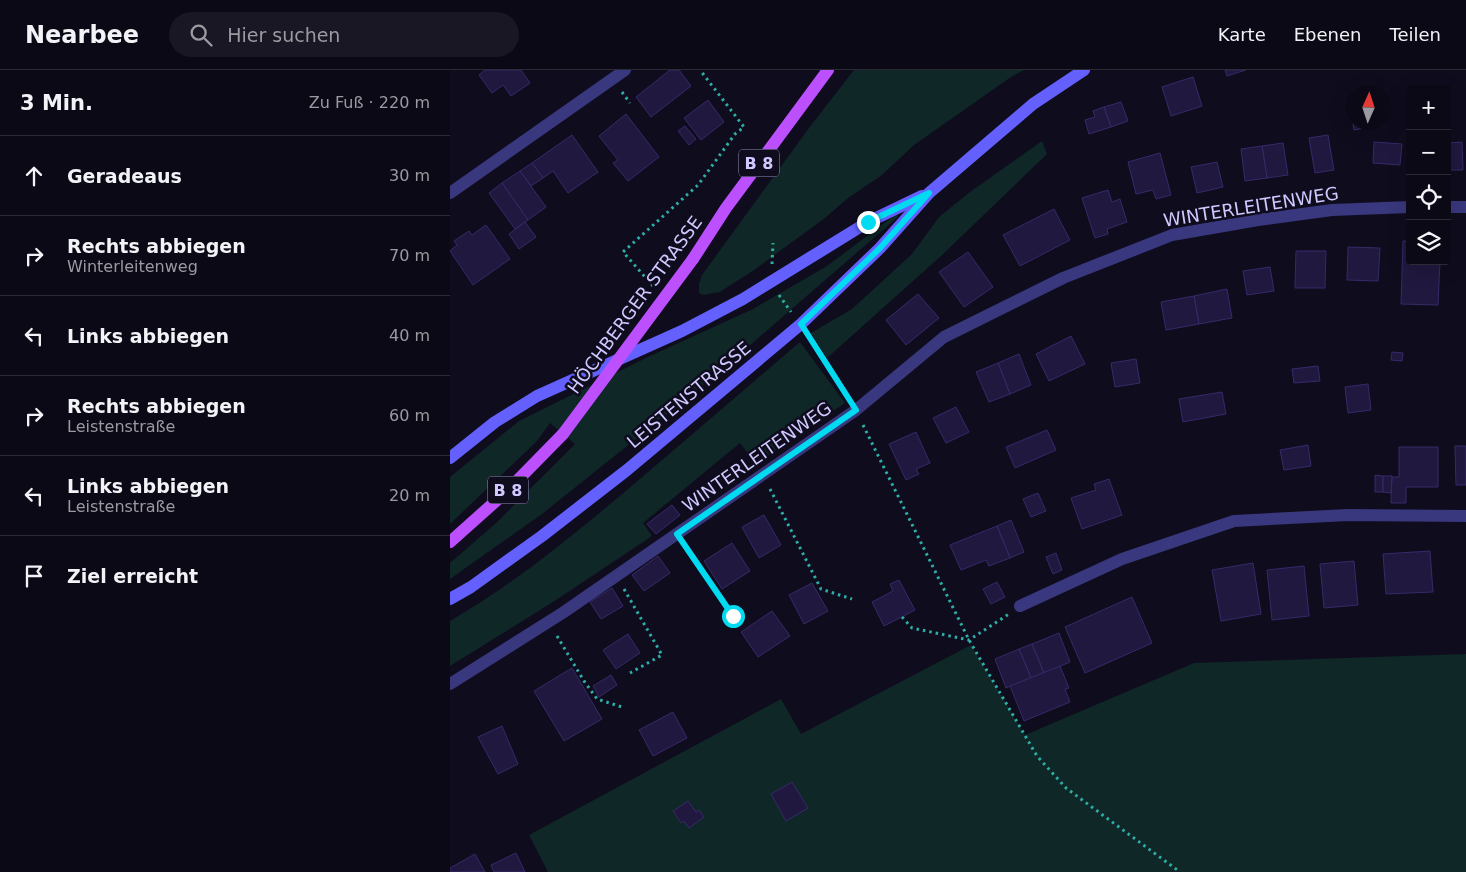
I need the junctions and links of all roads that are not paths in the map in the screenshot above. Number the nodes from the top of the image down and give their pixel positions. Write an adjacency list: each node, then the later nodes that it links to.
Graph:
1 (625, 70): 4 (street)
2 (828, 70): 11 (main road, HÖCHBERGER STRASSE / B 8, bridge)
3 (1084, 70): 5 (main road, LEISTENSTRASSE)
4 (450, 193)
5 (929, 193): 9 (main road, LEISTENSTRASSE); 12 (main road, LEISTENSTRASSE)
6 (1406, 207): 14 (street, WINTERLEITENWEG)
7 (1451, 207): 8 (street)
8 (1466, 207)
9 (450, 458)
10 (1466, 516): 13 (street)
11 (450, 542)
12 (450, 599)
13 (1020, 606)
14 (450, 684)

